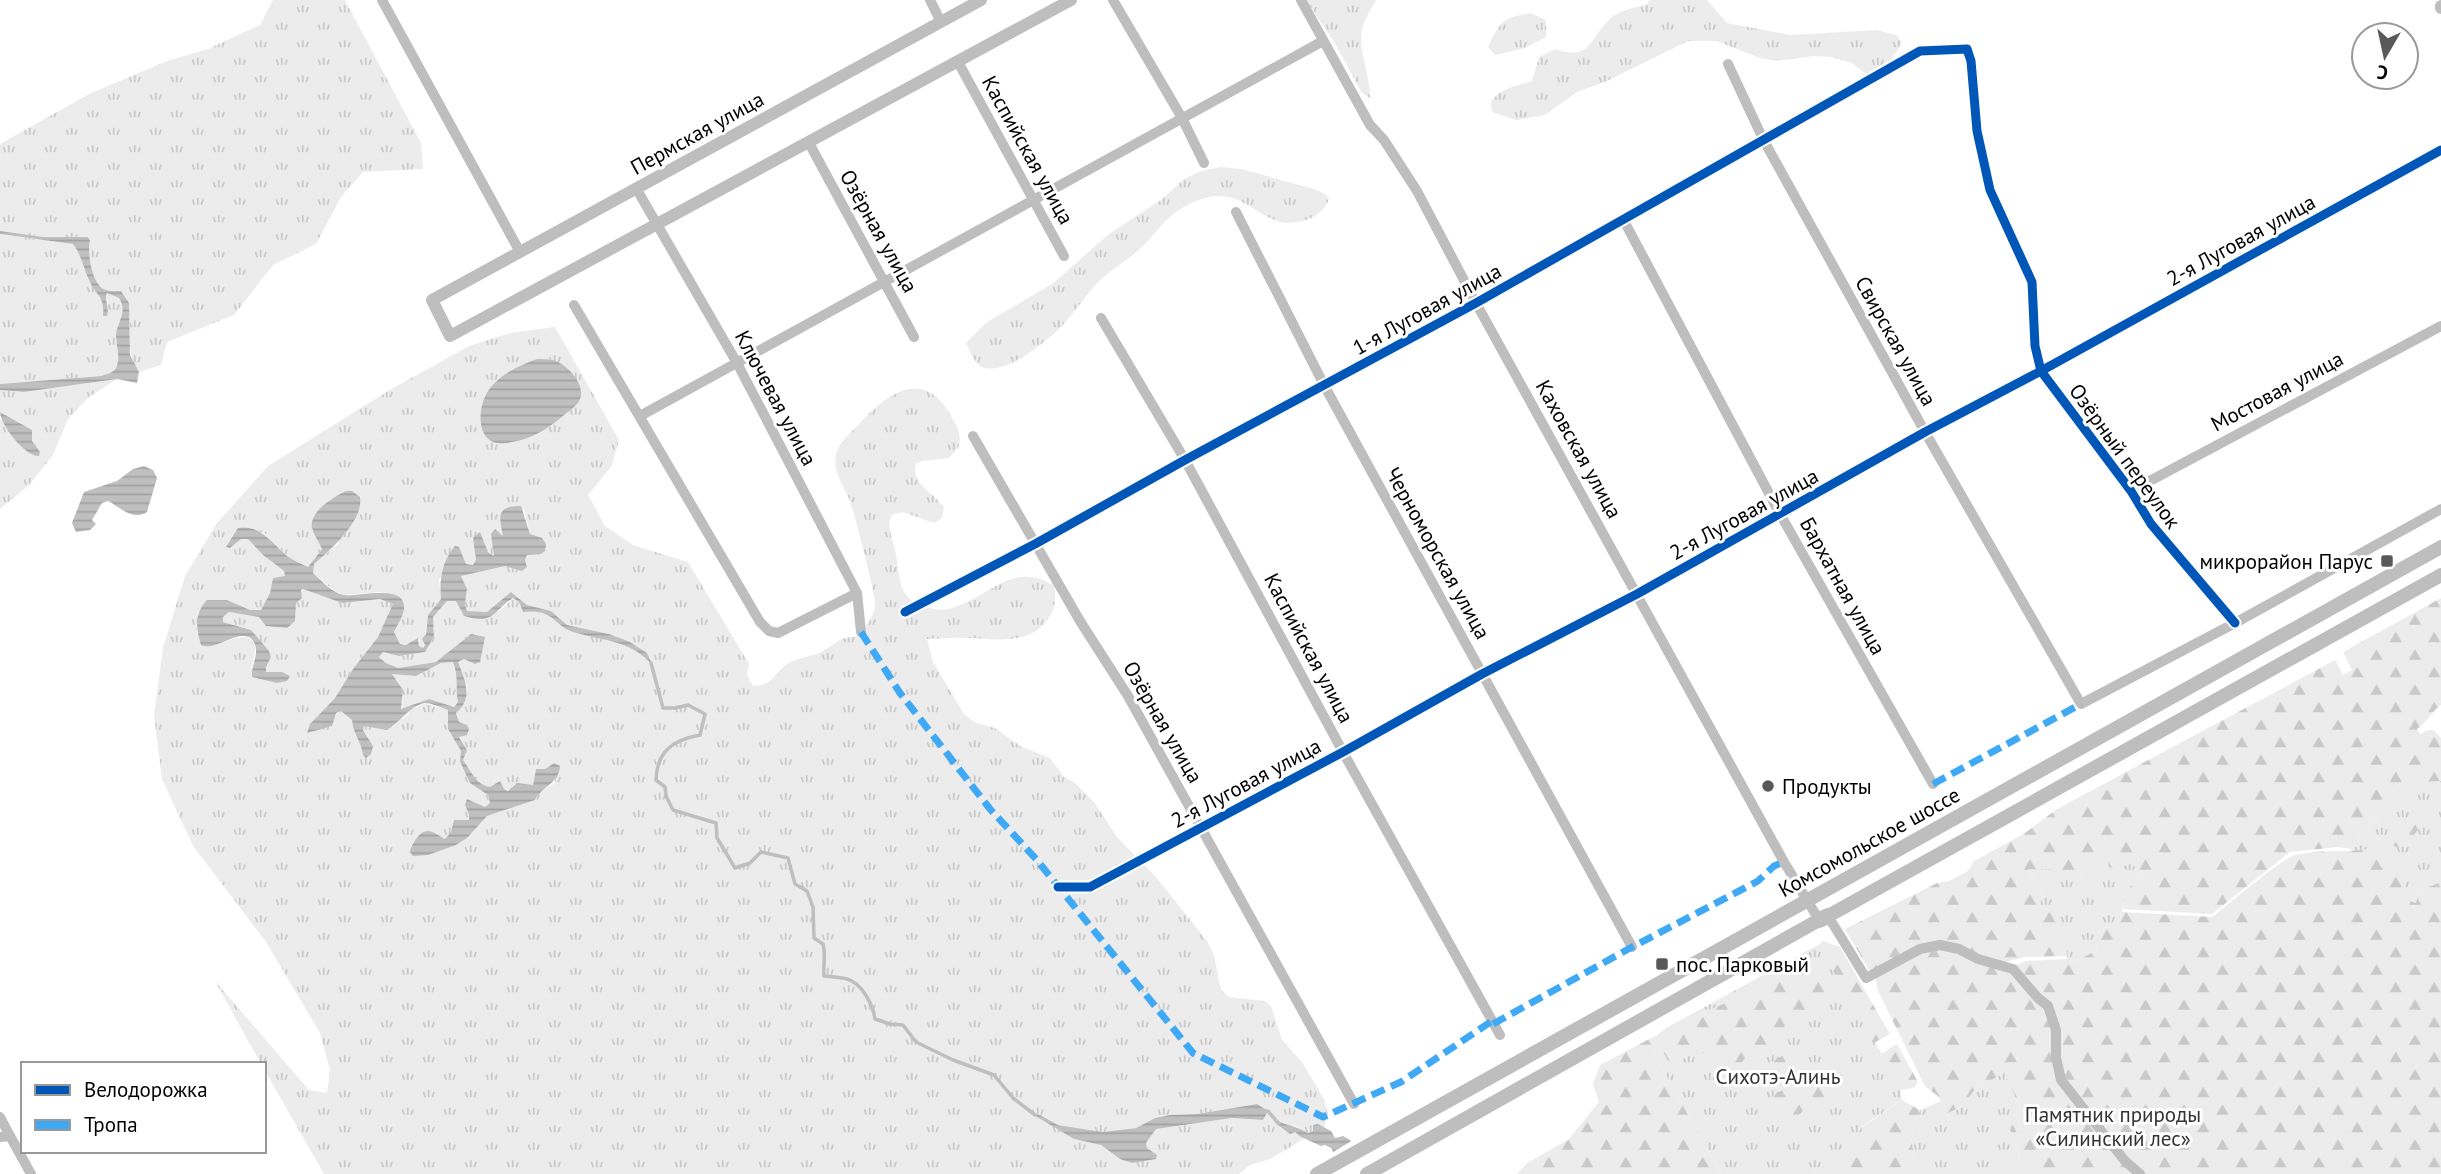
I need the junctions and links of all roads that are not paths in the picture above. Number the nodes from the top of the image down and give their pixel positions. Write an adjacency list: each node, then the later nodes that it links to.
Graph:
1 (382, 0): 22 (street)
2 (930, 0): 7 (street)
3 (981, 0): 7 (street, Пермская улица)
4 (1071, 0): 10 (street)
5 (1113, 0): 12 (street)
6 (1301, 0): 8 (street, Каховская улица)
7 (941, 22): 17 (street, Пермская улица)
8 (1323, 41): 12 (street); 25 (street, Каховская улица)
9 (1967, 49): 13 (street, 1-я Луговая улица); 31 (street, Озёрный переулок)
10 (958, 62): 14 (street); 18 (street, Каспийская улица)
11 (1728, 64): 13 (street, Свирская улица)
12 (1182, 118): 16 (street); 18 (street)
13 (1763, 139): 20 (street, 1-я Луговая улица); 34 (street, Свирская улица)
14 (809, 143): 21 (street); 24 (street, Озёрная улица)
15 (2441, 150): 31 (street, 2-я Луговая улица)
16 (1204, 163)
17 (636, 188): 21 (street, Ключевая улица); 22 (street, Пермская улица)
18 (1032, 200): 23 (street, Каспийская улица); 24 (street)
19 (1236, 212): 32 (street, Черноморская улица)
20 (1623, 219): 25 (street, 1-я Луговая улица); 39 (street, Бархатная улица)
21 (657, 225): 22 (street, Пермская улица); 30 (street, Ключевая улица)
22 (520, 252)
23 (1064, 256)
24 (885, 281): 29 (street, Озёрная улица); 30 (street)
25 (1476, 303): 32 (street, 1-я Луговая улица); 44 (street, Каховская улица)
26 (574, 305): 33 (street)
27 (1101, 318): 36 (street, Каспийская улица)
28 (2441, 326): 37 (street, Мостовая улица)
29 (914, 337)
30 (737, 363): 33 (street); 43 (street, Ключевая улица)
31 (2041, 371): 34 (street, 2-я Луговая улица); 37 (street, Озёрный переулок)
32 (1324, 385): 36 (street, 1-я Луговая улица); 48 (street, Черноморская улица)
33 (640, 416): 43 (street)
34 (1925, 432): 39 (street, 2-я Луговая улица); 46 (street, Свирская улица)
35 (973, 436): 40 (street, Озёрная улица)
36 (1185, 460): 40 (street, 1-я Луговая улица); 49 (street, Каспийская улица)
37 (2131, 491): 46 (street, Озёрный переулок)
38 (2441, 509): 46 (street)
39 (1780, 514): 44 (street, 2-я Луговая улица); 50 (street, Бархатная улица)
40 (1035, 544): 45 (street, 1-я Луговая улица); 51 (street, Озёрная улица)
41 (2441, 547): 53 (main road, Комсомольское шоссе)
42 (2441, 575): 54 (main road)
43 (857, 593): 47 (street, Ключевая улица)
44 (1637, 594): 48 (street, 2-я Луговая улица); 53 (street, Каховская улица)
45 (905, 612)
46 (2235, 623)
47 (861, 632)
48 (1482, 674): 49 (street, 2-я Луговая улица); 55 (street, Черноморская улица)
49 (1343, 752): 51 (street, 2-я Луговая улица); 56 (street, Каспийская улица)
50 (1933, 784)
51 (1201, 826): 52 (street, 2-я Луговая улица); 57 (street, Озёрная улица)
52 (1058, 887)
53 (1805, 897): 54 (street, Каховская улица); 61 (main road, Комсомольское шоссе)
54 (1824, 918): 62 (main road); 63 (street, Каховская улица)
55 (1632, 947)
56 (1500, 1034)
57 (1354, 1104)
58 (0, 1117): 59 (street)
59 (5, 1136): 60 (street)
60 (31, 1174)
61 (1317, 1174)
62 (1367, 1174)
63 (2140, 1174)

